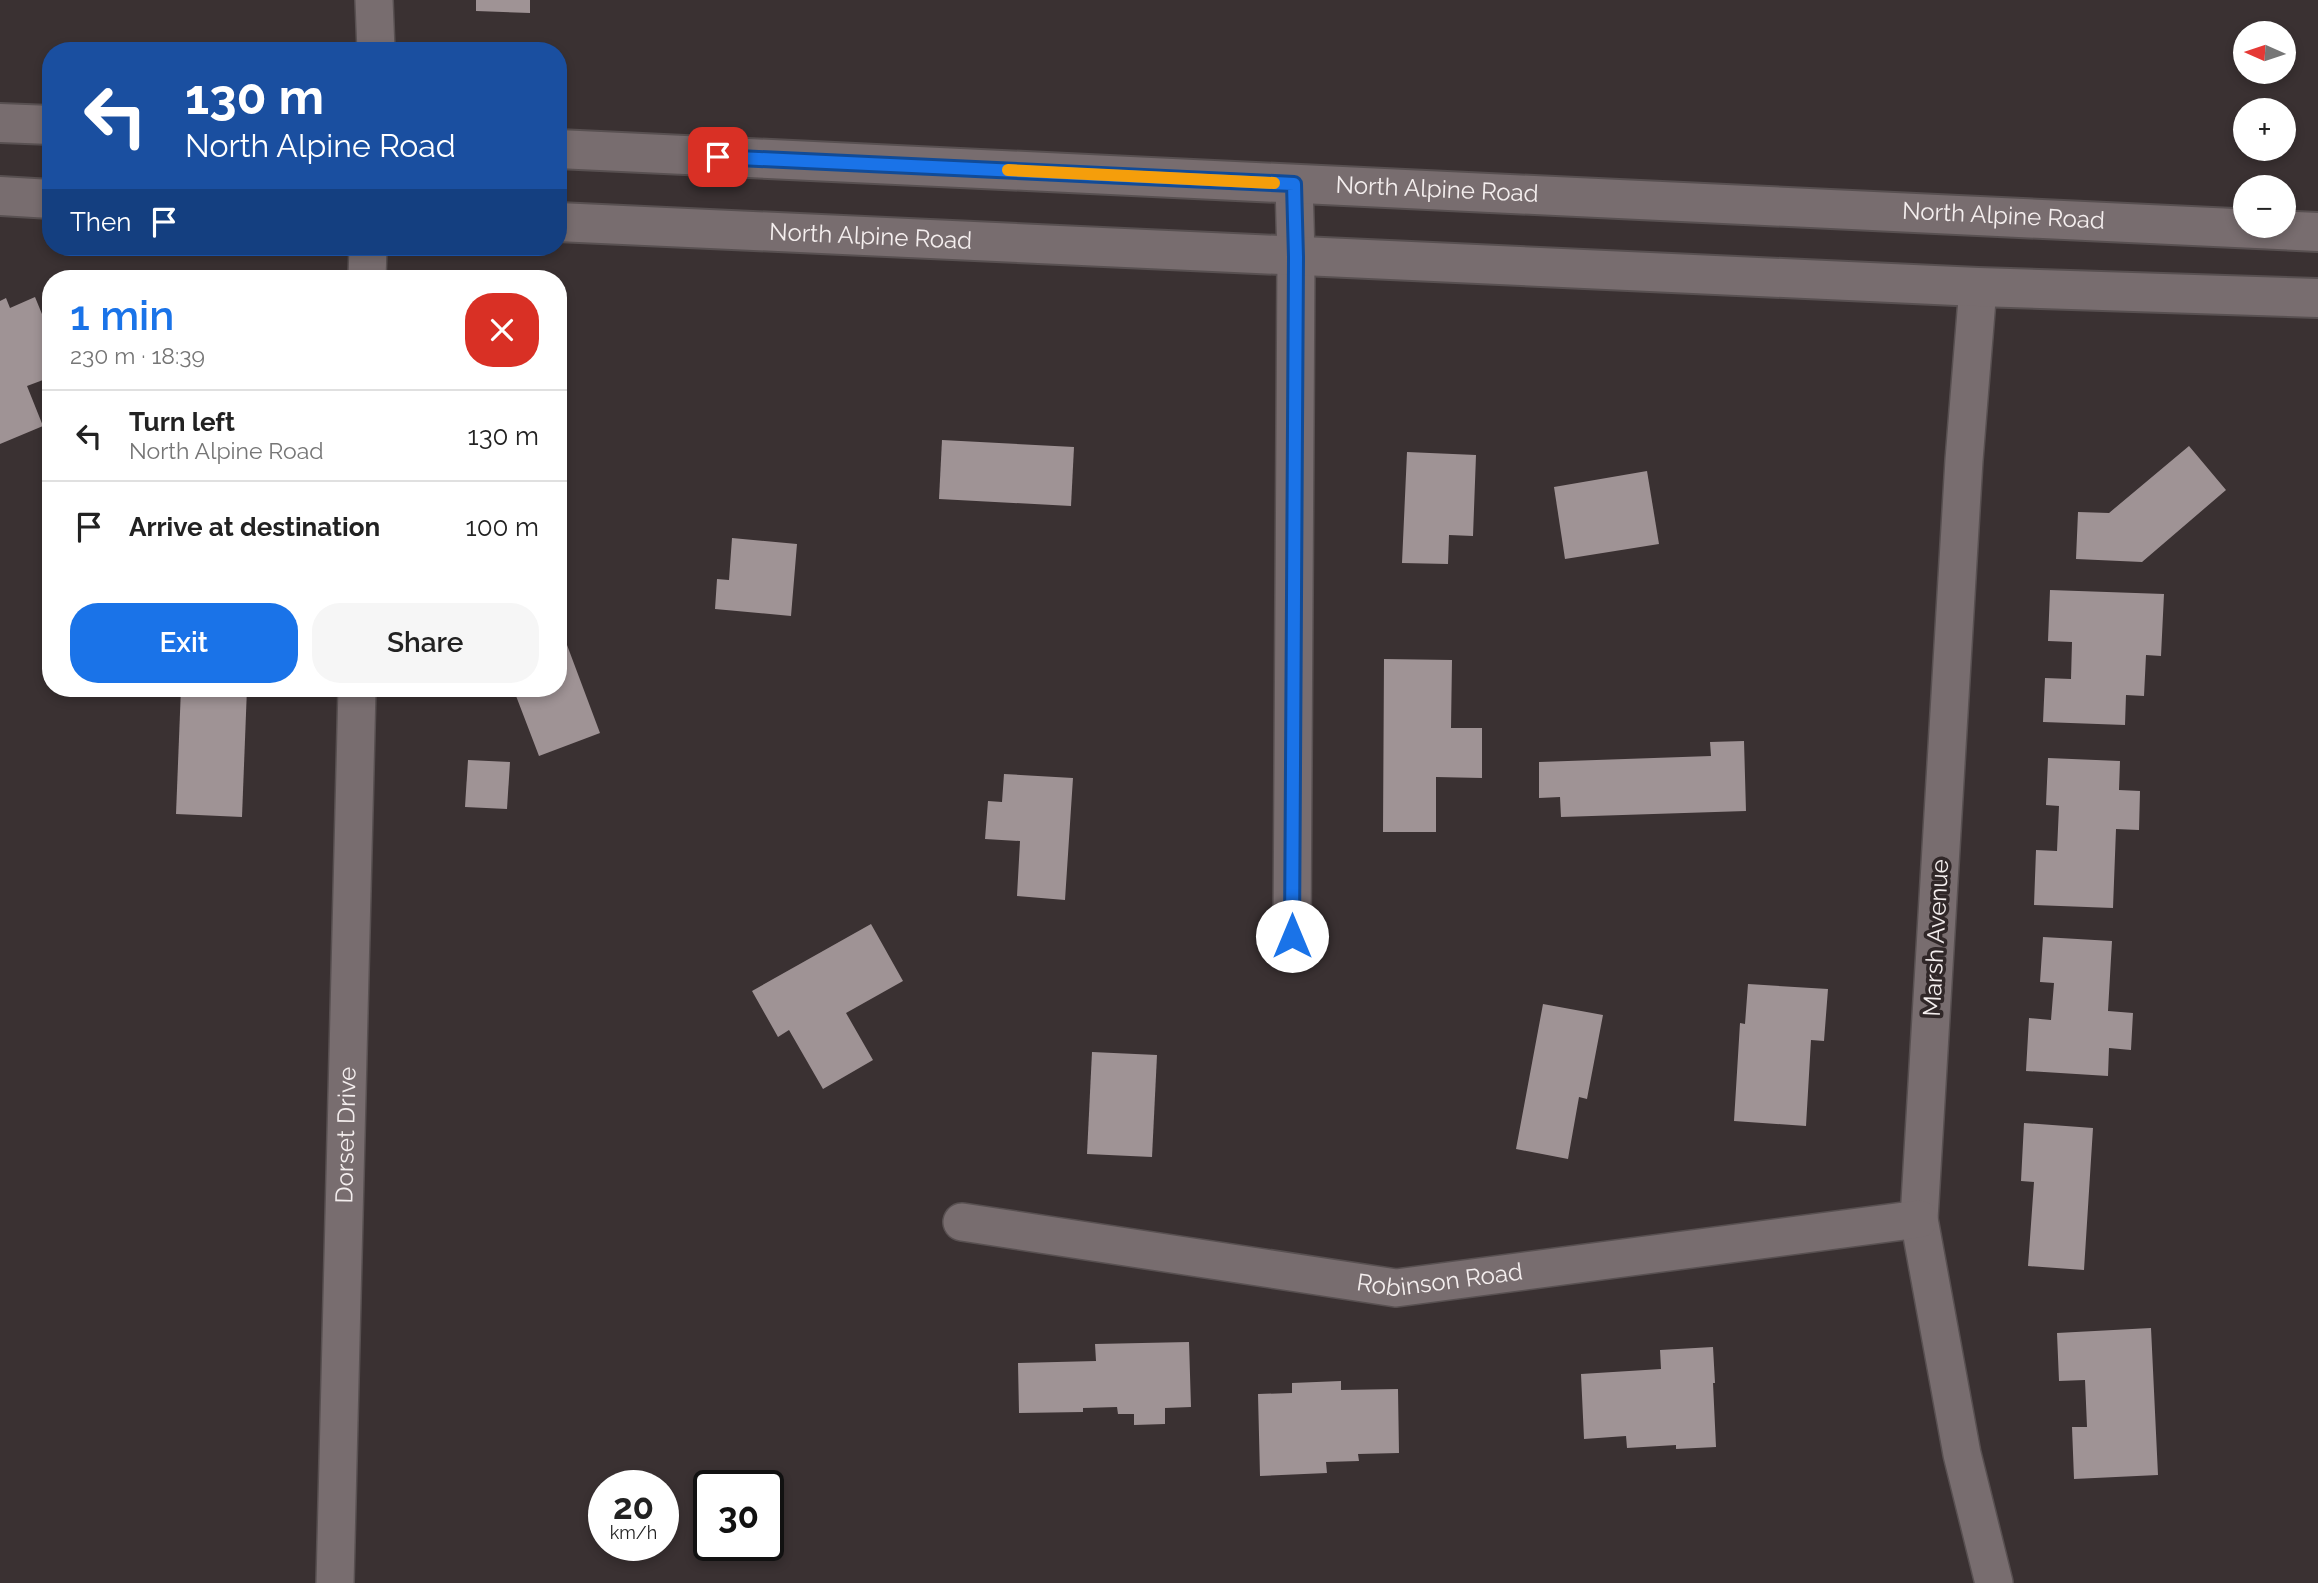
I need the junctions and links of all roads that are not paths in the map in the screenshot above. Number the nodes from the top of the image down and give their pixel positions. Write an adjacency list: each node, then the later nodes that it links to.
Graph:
1 (374, 0): 2 (street)
2 (376, 42)
3 (0, 123): 4 (main road)
4 (42, 125)
5 (567, 149): 6 (main road, North Alpine Road)
6 (1294, 184): 10 (main road, North Alpine Road); 11 (street)
7 (0, 196): 8 (main road)
8 (42, 198)
9 (567, 222): 11 (main road, North Alpine Road)
10 (2318, 232)
11 (1296, 257): 12 (main road, North Alpine Road); 15 (street)
12 (1978, 287): 13 (main road, North Alpine Road); 16 (street, Marsh Avenue)
13 (2318, 298)
14 (357, 697): 18 (street, Dorset Drive)
15 (1292, 936)
16 (1919, 1219): 17 (street, Robinson Road); 19 (street, Marsh Avenue)
17 (961, 1222)
18 (335, 1583)
19 (1994, 1583)

